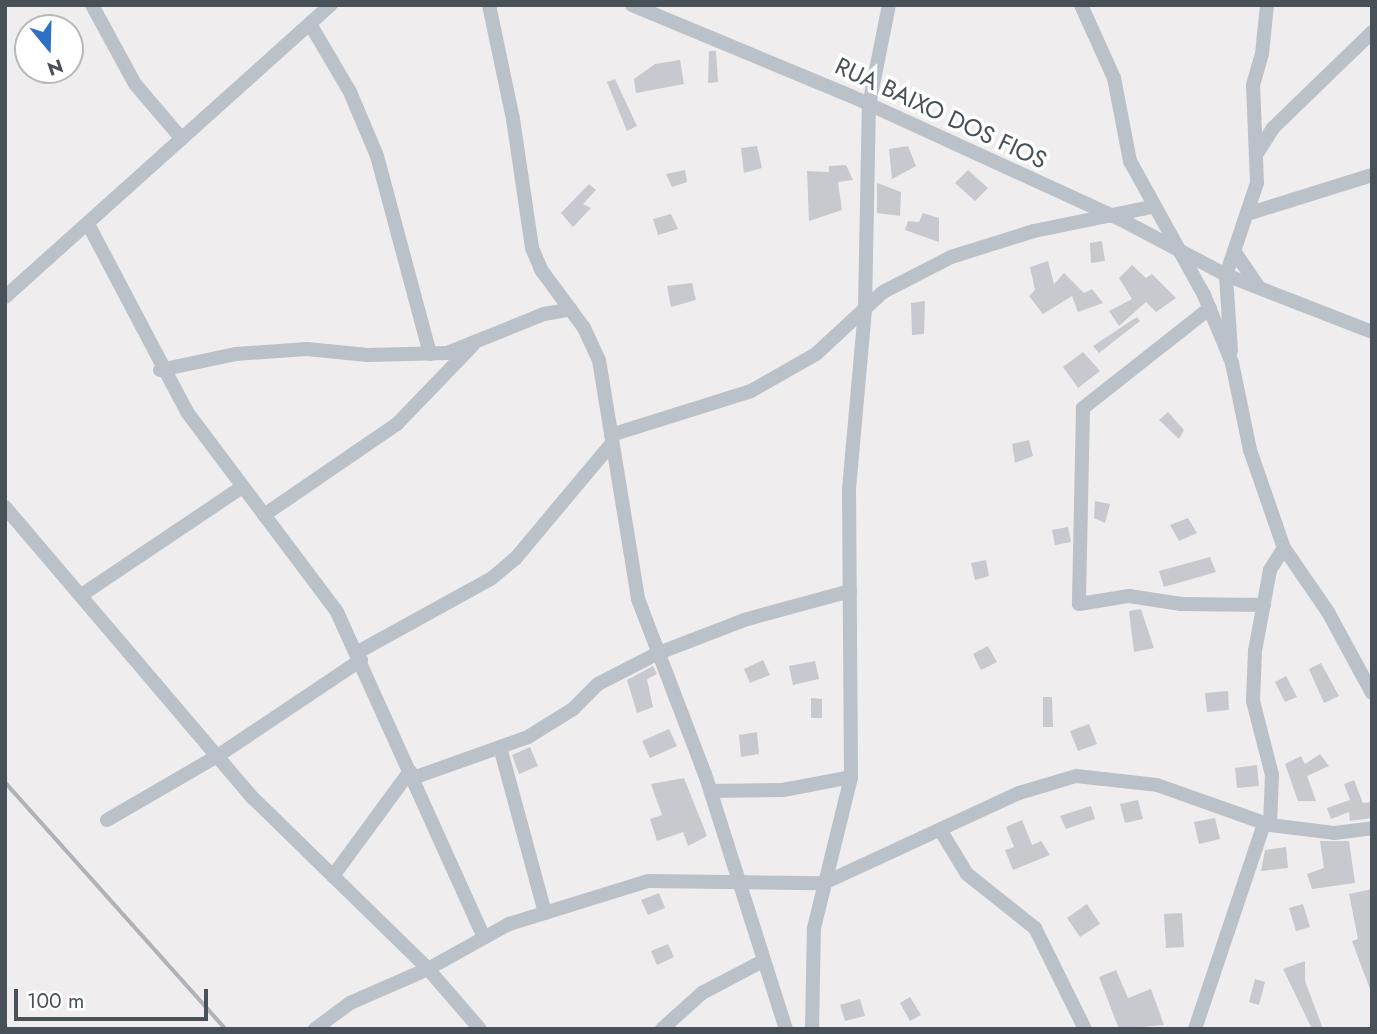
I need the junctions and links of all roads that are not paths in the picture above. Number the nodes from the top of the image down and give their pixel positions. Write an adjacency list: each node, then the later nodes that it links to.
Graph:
1 (92, 5): 11 (street)
2 (331, 5): 8 (street)
3 (489, 5): 25 (street)
4 (632, 5): 10 (street, RUA BAIXO DOS FIOS)
5 (1081, 5): 14 (street)
6 (1267, 5): 12 (street)
7 (893, 8): 10 (street)
8 (310, 24): 11 (street); 28 (street)
9 (1372, 32): 12 (street)
10 (869, 105): 16 (street, RUA BAIXO DOS FIOS); 23 (street)
11 (182, 139): 17 (street)
12 (1258, 152): 15 (street)
13 (1372, 175): 15 (street)
14 (1151, 207): 16 (street); 18 (street)
15 (1247, 214): 19 (street)
16 (1118, 218): 18 (street, RUA BAIXO DOS FIOS); 23 (street)
17 (88, 224): 22 (street); 30 (street)
18 (1175, 248): 20 (street, RUA BAIXO DOS FIOS); 24 (street)
19 (1234, 251): 20 (street); 21 (street)
20 (1226, 275): 21 (street, RUA BAIXO DOS FIOS); 29 (street)
21 (1258, 286): 26 (street)
22 (5, 298)
23 (865, 308): 31 (street); 36 (street)
24 (1210, 308): 29 (street); 38 (street)
25 (571, 309): 27 (street); 31 (street)
26 (1372, 332)
27 (475, 343): 28 (street); 34 (street)
28 (430, 354): 30 (street)
29 (1232, 363): 35 (street)
30 (160, 370): 32 (street)
31 (611, 439): 39 (street); 40 (street)
32 (242, 487): 34 (street); 37 (street)
33 (5, 507): 37 (street)
34 (264, 515): 40 (street)
35 (1284, 548): 38 (street); 41 (street)
36 (850, 592): 39 (street); 45 (street)
37 (83, 594): 43 (street)
38 (1265, 605): 48 (street)
39 (656, 653): 42 (street); 46 (street)
40 (359, 656): 43 (street); 44 (street)
41 (1372, 694)
42 (500, 747): 44 (street); 54 (street)
43 (219, 755): 47 (street); 51 (street)
44 (411, 774): 51 (street); 55 (street)
45 (851, 777): 46 (street); 53 (street)
46 (710, 791): 52 (street)
47 (107, 820)
48 (1267, 825): 49 (street); 50 (street); 64 (street)
49 (1372, 828)
50 (942, 831): 53 (street); 63 (street)
51 (333, 876): 57 (street)
52 (735, 882): 53 (street); 54 (street); 56 (street)
53 (824, 883): 62 (street)
54 (545, 913): 55 (street)
55 (483, 935): 57 (street)
56 (761, 962): 60 (street); 61 (street)
57 (428, 969): 58 (street); 59 (street)
58 (316, 1029)
59 (480, 1029)
60 (662, 1029)
61 (786, 1029)
62 (812, 1029)
63 (1085, 1029)
64 (1195, 1029)

